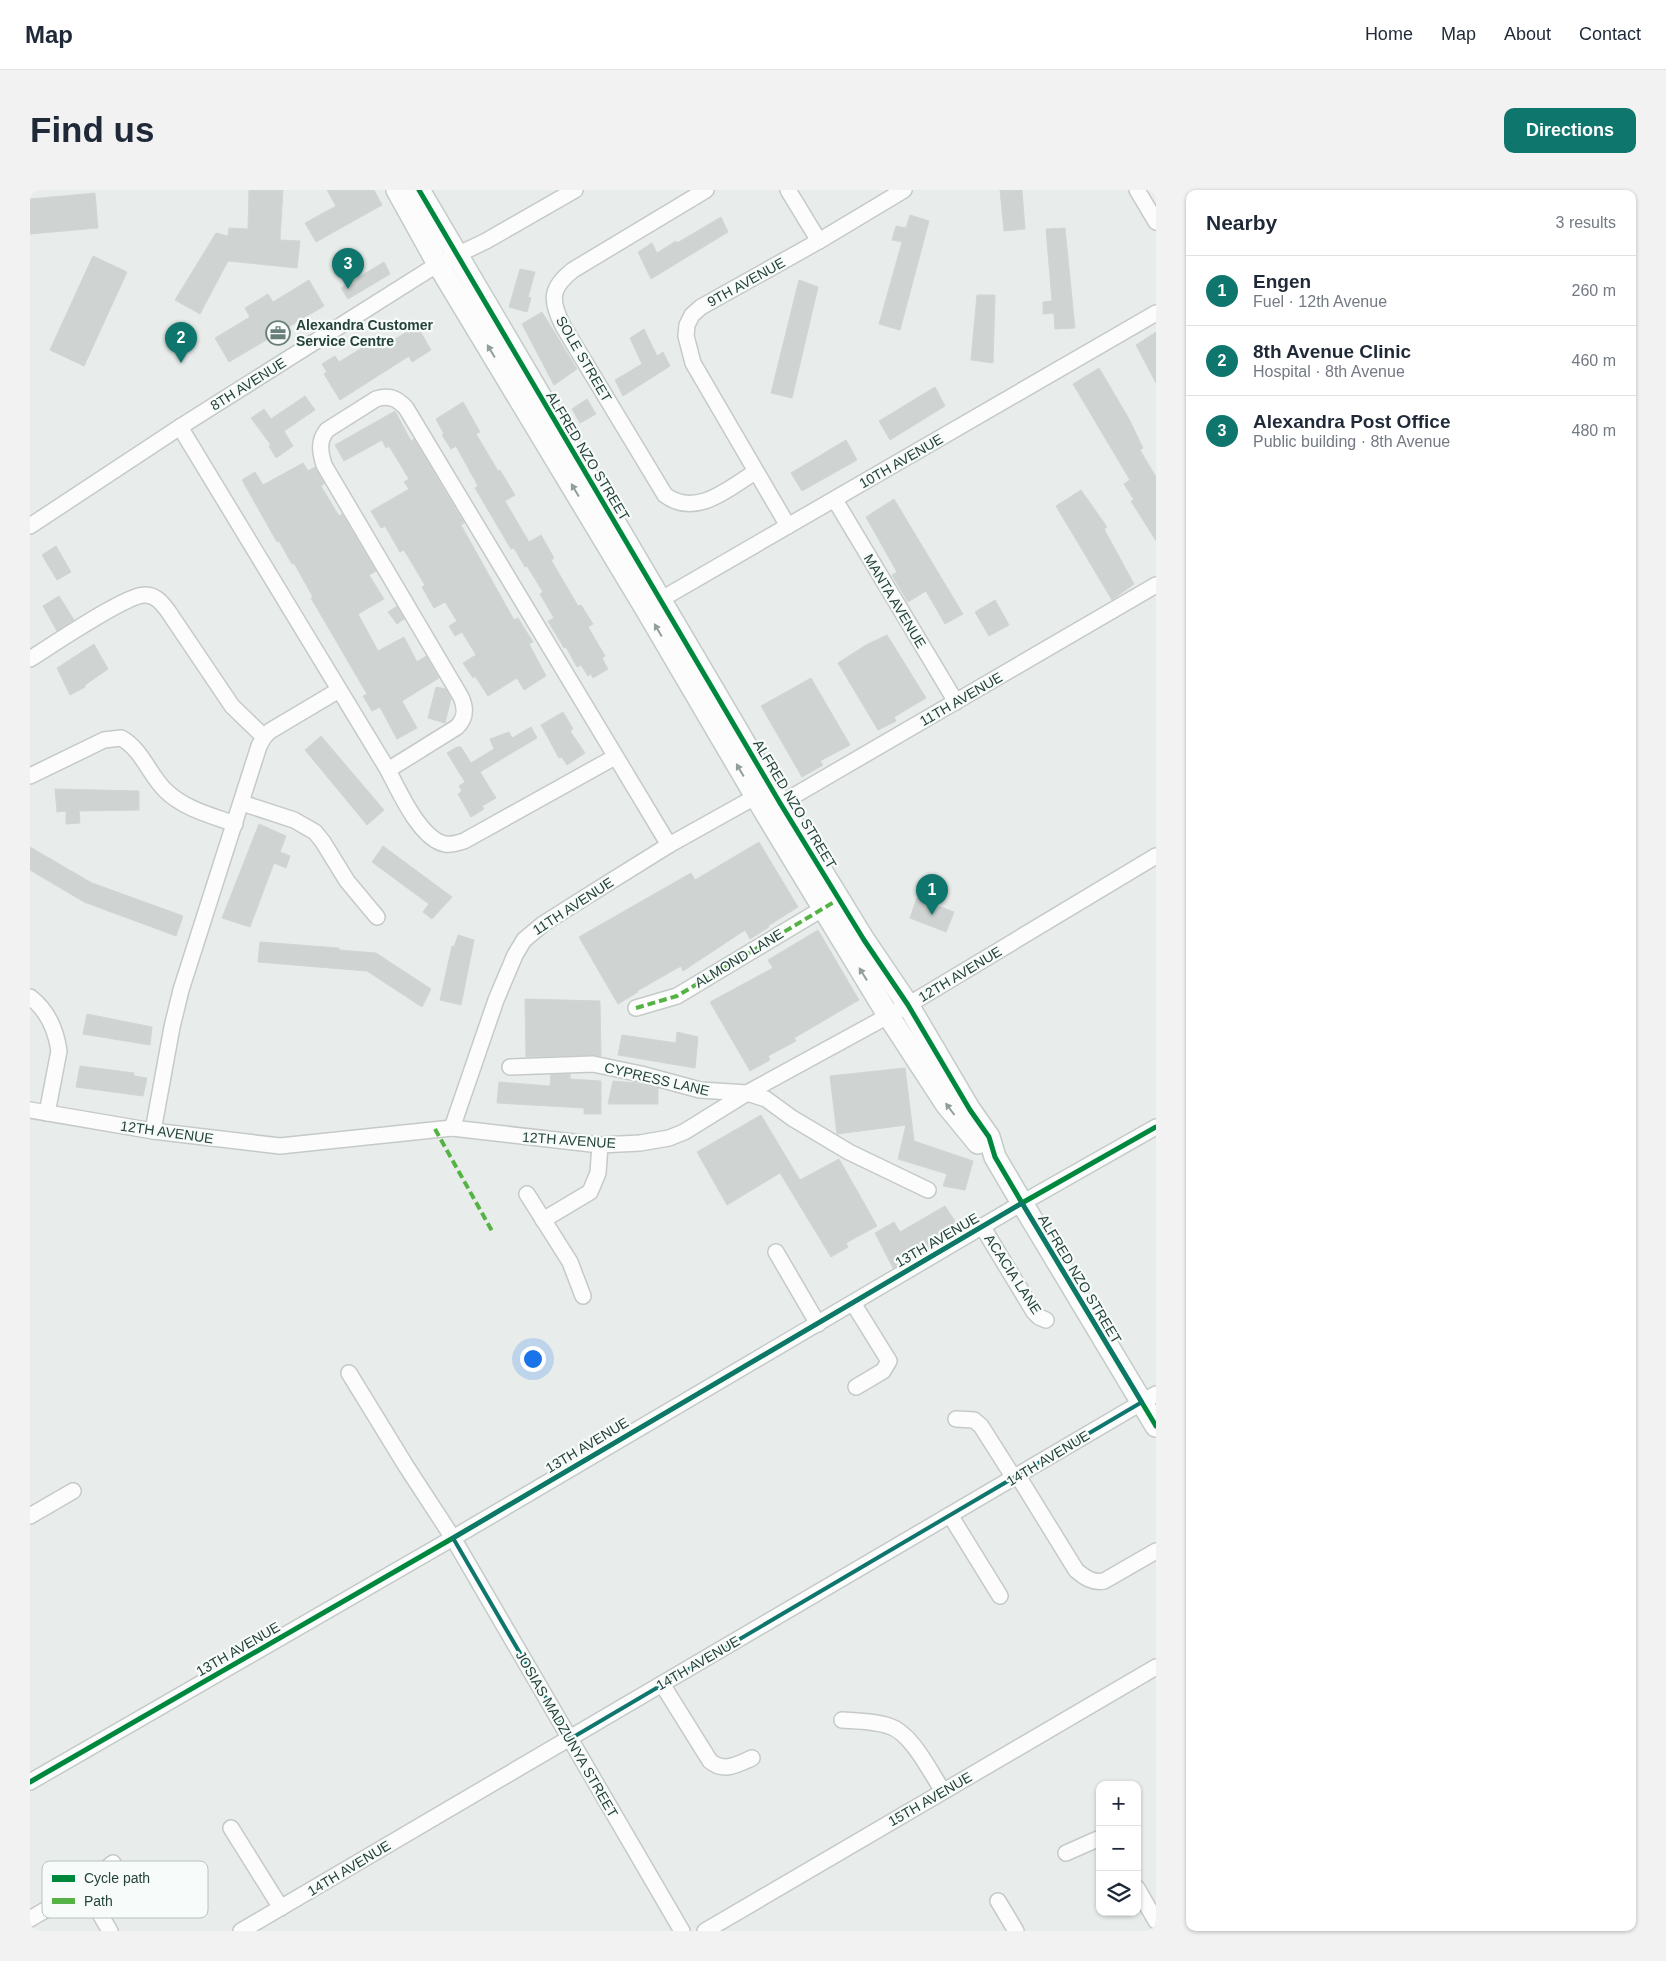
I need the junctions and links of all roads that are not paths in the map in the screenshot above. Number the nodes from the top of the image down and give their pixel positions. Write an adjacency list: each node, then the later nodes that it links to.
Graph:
1 (397, 190): 11 (street, ALFRED NZO STREET)
2 (419, 190): 10 (street, ALFRED NZO STREET)
3 (576, 190): 10 (street, 8TH AVENUE)
4 (706, 190): 14 (street, SOLE STREET)
5 (788, 190): 9 (street)
6 (904, 190): 9 (street, 9TH AVENUE)
7 (1137, 190): 8 (street)
8 (1156, 222)
9 (819, 241): 14 (street, 9TH AVENUE)
10 (457, 254): 11 (street, 8TH AVENUE); 19 (street, ALFRED NZO STREET)
11 (438, 264): 13 (street, 8TH AVENUE); 19 (street, ALFRED NZO STREET, one-way to 11)
12 (1156, 313): 15 (street, 10TH AVENUE)
13 (180, 427): 16 (street, 8TH AVENUE); 21 (street)
14 (755, 472): 17 (street, 9TH AVENUE)
15 (835, 500): 17 (street, 10TH AVENUE); 22 (street, MANTA AVENUE)
16 (30, 526)
17 (788, 526): 19 (street, 10TH AVENUE)
18 (1156, 585): 22 (street, 11TH AVENUE)
19 (653, 604): 27 (street, ALFRED NZO STREET)
20 (30, 659): 23 (street)
21 (339, 690): 23 (street); 25 (street)
22 (956, 702): 27 (street, 11TH AVENUE)
23 (264, 737): 28 (street)
24 (615, 757): 25 (street); 25 (street); 30 (street)
25 (388, 770)
26 (30, 776): 29 (street)
27 (768, 800): 30 (street, 11TH AVENUE); 32 (street, ALFRED NZO STREET)
28 (242, 802): 29 (street); 33 (street)
29 (234, 824): 44 (street)
30 (669, 845): 43 (street, 11TH AVENUE)
31 (1156, 856): 35 (street, 12TH AVENUE)
32 (831, 904): 35 (street, ALFRED NZO STREET); 36 (street, ALMOND LANE); 37 (street, ALFRED NZO STREET, one-way to 32)
33 (377, 917)
34 (30, 998): 41 (street)
35 (908, 1005): 37 (street, 12TH AVENUE); 46 (street, ALFRED NZO STREET)
36 (636, 1008)
37 (888, 1015): 39 (street, 12TH AVENUE); 46 (street, ALFRED NZO STREET, one-way to 37)
38 (510, 1068): 39 (street, CYPRESS LANE)
39 (748, 1093): 45 (street, 12TH AVENUE); 47 (street, CYPRESS LANE)
40 (30, 1110): 41 (street, 12TH AVENUE)
41 (47, 1113): 44 (street, 12TH AVENUE)
42 (1156, 1126): 49 (street, 13TH AVENUE)
43 (452, 1128): 44 (street, 12TH AVENUE); 45 (street, 12TH AVENUE)
44 (153, 1131)
45 (600, 1145): 50 (street)
46 (995, 1157): 49 (street, ALFRED NZO STREET)
47 (928, 1190)
48 (528, 1194): 50 (street)
49 (1022, 1203): 51 (street, 13TH AVENUE); 59 (street, ALFRED NZO STREET)
50 (543, 1220): 53 (street)
51 (982, 1226): 54 (street, 13TH AVENUE); 55 (street, ACACIA LANE)
52 (776, 1252): 56 (street)
53 (583, 1296)
54 (853, 1303): 56 (street, 13TH AVENUE); 58 (street)
55 (1046, 1320)
56 (818, 1324): 66 (street, 13TH AVENUE)
57 (349, 1373): 66 (street, JOSIAS MADZUNYA STREET)
58 (856, 1388)
59 (1149, 1398): 61 (street, ALFRED NZO STREET); 62 (street, 14TH AVENUE)
60 (956, 1419): 62 (street)
61 (1156, 1426)
62 (1016, 1477): 64 (street, 14TH AVENUE); 67 (street)
63 (73, 1491): 65 (street)
64 (950, 1515): 68 (street); 70 (street, 14TH AVENUE)
65 (30, 1516)
66 (453, 1538): 72 (street, JOSIAS MADZUNYA STREET); 74 (street, 13TH AVENUE)
67 (1156, 1551)
68 (1000, 1596)
69 (1156, 1667): 75 (street, 15TH AVENUE)
70 (662, 1684): 72 (street, 14TH AVENUE); 73 (street)
71 (842, 1720): 75 (street)
72 (570, 1738): 81 (street, 14TH AVENUE); 88 (street, JOSIAS MADZUNYA STREET)
73 (752, 1758)
74 (30, 1782)
75 (943, 1792): 89 (street, 15TH AVENUE)
76 (232, 1828): 81 (street)
77 (1096, 1840): 78 (street)
78 (1066, 1853)
79 (1141, 1895): 85 (street)
80 (998, 1901): 90 (street)
81 (281, 1908): 87 (street, 14TH AVENUE)
82 (42, 1912): 84 (street)
83 (102, 1918): 86 (street)
84 (30, 1919)
85 (1156, 1921)
86 (110, 1931)
87 (241, 1931)
88 (682, 1931)
89 (705, 1931)
90 (1016, 1931)

